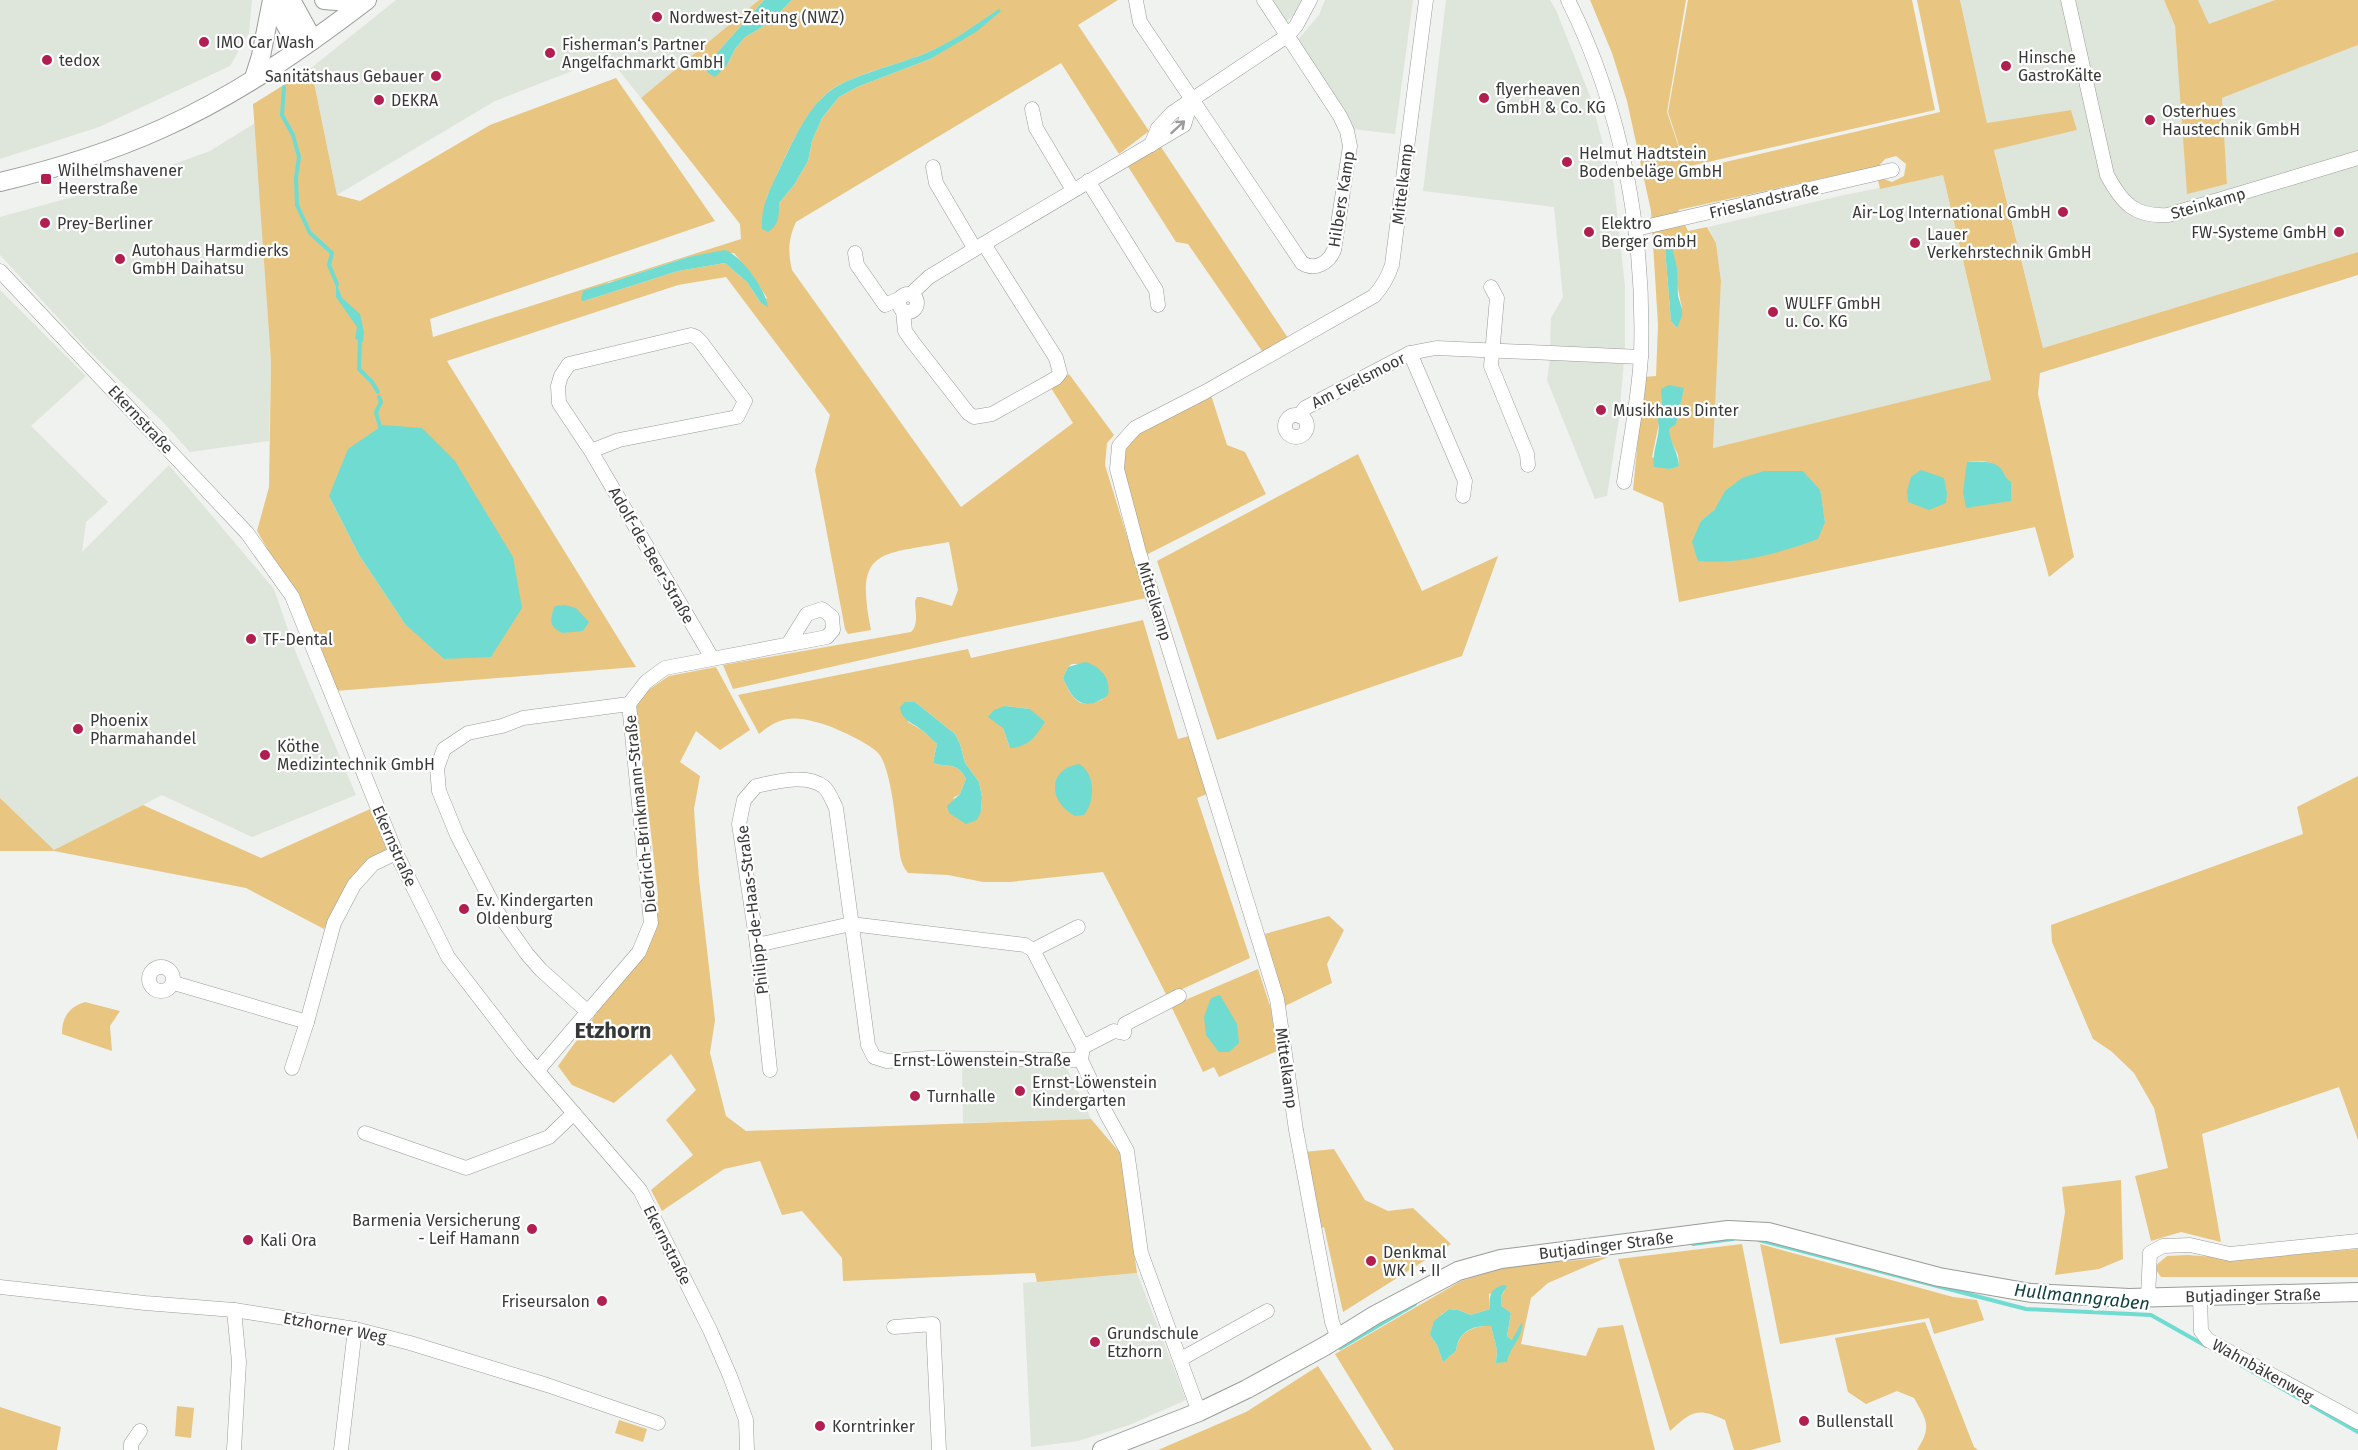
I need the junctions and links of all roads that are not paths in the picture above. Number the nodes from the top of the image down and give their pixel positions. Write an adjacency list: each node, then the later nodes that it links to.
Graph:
1 (272, 0): 12 (street); 13 (street)
2 (291, 0): 12 (street)
3 (324, 0): 10 (street)
4 (1264, 0): 11 (street)
5 (1310, 0): 11 (street)
6 (1426, 0): 64 (street, Mittelkamp)
7 (1568, 0): 22 (street)
8 (2068, 0): 16 (street, Steinkamp)
9 (1136, 1): 14 (street)
10 (364, 2): 12 (street)
11 (1287, 36): 14 (street); 14 (street, Hilbers Kamp)
12 (306, 45): 13 (street)
13 (254, 78): 20 (street)
14 (1192, 99): 19 (street)
15 (1032, 109): 21 (street)
16 (2358, 158)
17 (933, 167): 23 (street)
18 (1892, 170): 22 (street, Frieslandstraße)
19 (1088, 181): 21 (street); 28 (street)
20 (0, 182)
21 (1073, 190): 23 (street)
22 (1636, 229): 31 (street)
23 (979, 246): 27 (street); 27 (street)
24 (855, 253): 27 (street)
25 (0, 271): 40 (street, Ekernstraße)
26 (1491, 287): 29 (street)
27 (905, 301)
28 (1158, 305)
29 (1492, 351): 30 (street, Am Evelsmoor); 31 (street, Am Evelsmoor); 34 (street)
30 (1410, 353): 32 (street, Am Evelsmoor); 36 (street)
31 (1641, 357): 35 (street)
32 (1299, 416)
33 (591, 451): 33 (street, Adolf-de-Beer-Straße); 38 (street, Adolf-de-Beer-Straße)
34 (1528, 465)
35 (1624, 482)
36 (1463, 496)
37 (789, 643): 38 (street, Diedrich-Brinkmann-Straße)
38 (712, 658): 39 (street, Diedrich-Brinkmann-Straße)
39 (629, 704): 47 (street, Diedrich-Brinkmann-Straße); 47 (street, Diedrich-Brinkmann-Straße)
40 (396, 853): 48 (street); 51 (street, Ekernstraße)
41 (851, 924): 43 (street); 43 (street, Philipp-de-Haas-Straße); 44 (street); 49 (street, Ernst-Löwenstein-Straße)
42 (1078, 927): 44 (street)
43 (757, 945): 52 (street, Philipp-de-Haas-Straße)
44 (1033, 950): 49 (street, Ernst-Löwenstein-Straße)
45 (174, 983): 48 (street)
46 (1179, 996): 49 (street, Ernst-Löwenstein-Straße)
47 (588, 1012): 51 (street, Diedrich-Brinkmann-Straße)
48 (307, 1022): 50 (street)
49 (1082, 1054): 65 (street, Ernst-Löwenstein-Straße)
50 (292, 1068)
51 (538, 1070): 53 (street, Ekernstraße)
52 (770, 1070)
53 (574, 1113): 54 (street); 73 (street, Ekernstraße)
54 (364, 1132)
55 (2358, 1240): 59 (street)
56 (0, 1287): 60 (street, Etzhorner Weg)
57 (2358, 1292): 58 (street, Butjadinger Straße)
58 (2200, 1296): 59 (street, Butjadinger Straße); 67 (street, Wahnbäkenweg)
59 (2148, 1297): 64 (street, Butjadinger Straße)
60 (234, 1310): 63 (street, Etzhorner Weg); 71 (street)
61 (1267, 1311): 65 (street)
62 (894, 1327): 74 (street)
63 (355, 1329): 68 (street, Etzhorner Weg); 72 (street)
64 (1338, 1338): 66 (street, Butjadinger Straße)
65 (1181, 1359): 66 (street, Ernst-Löwenstein-Straße)
66 (1199, 1412): 75 (street, Butjadinger Straße)
67 (2358, 1422)
68 (658, 1423)
69 (140, 1431): 70 (street)
70 (131, 1450)
71 (234, 1450)
72 (340, 1450)
73 (747, 1450)
74 (939, 1450)
75 (1102, 1450)

